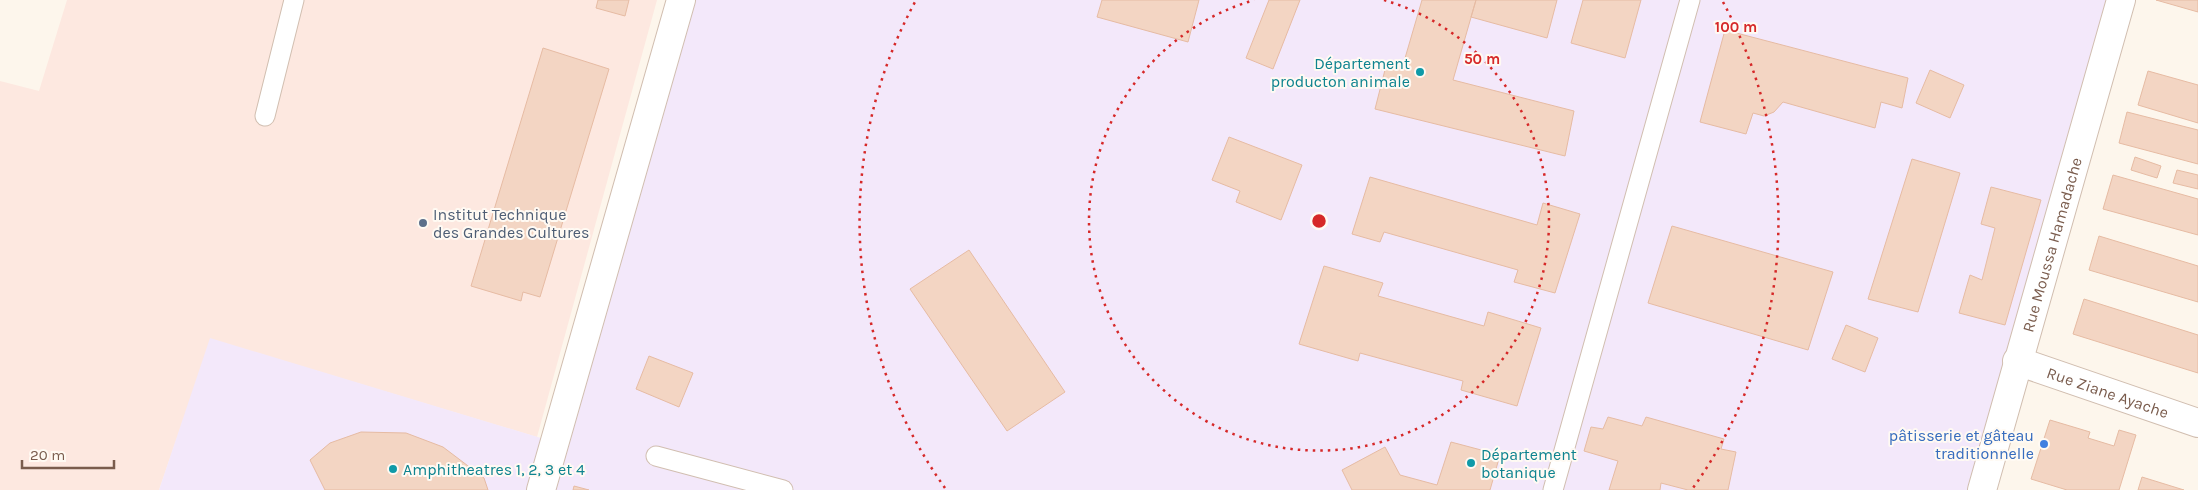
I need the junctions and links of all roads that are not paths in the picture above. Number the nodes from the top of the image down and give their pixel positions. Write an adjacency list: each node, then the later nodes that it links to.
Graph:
1 (294, 0): 5 (lane)
2 (681, 0): 9 (street)
3 (1690, 0): 11 (lane)
4 (2122, 0): 6 (street, Rue Moussa Hamadache)
5 (265, 116)
6 (2017, 361): 7 (street, Rue Ziane Ayache); 12 (street, Rue Moussa Hamadache)
7 (2198, 423)
8 (656, 456): 10 (lane)
9 (541, 490)
10 (783, 490)
11 (1553, 490)
12 (1982, 490)

